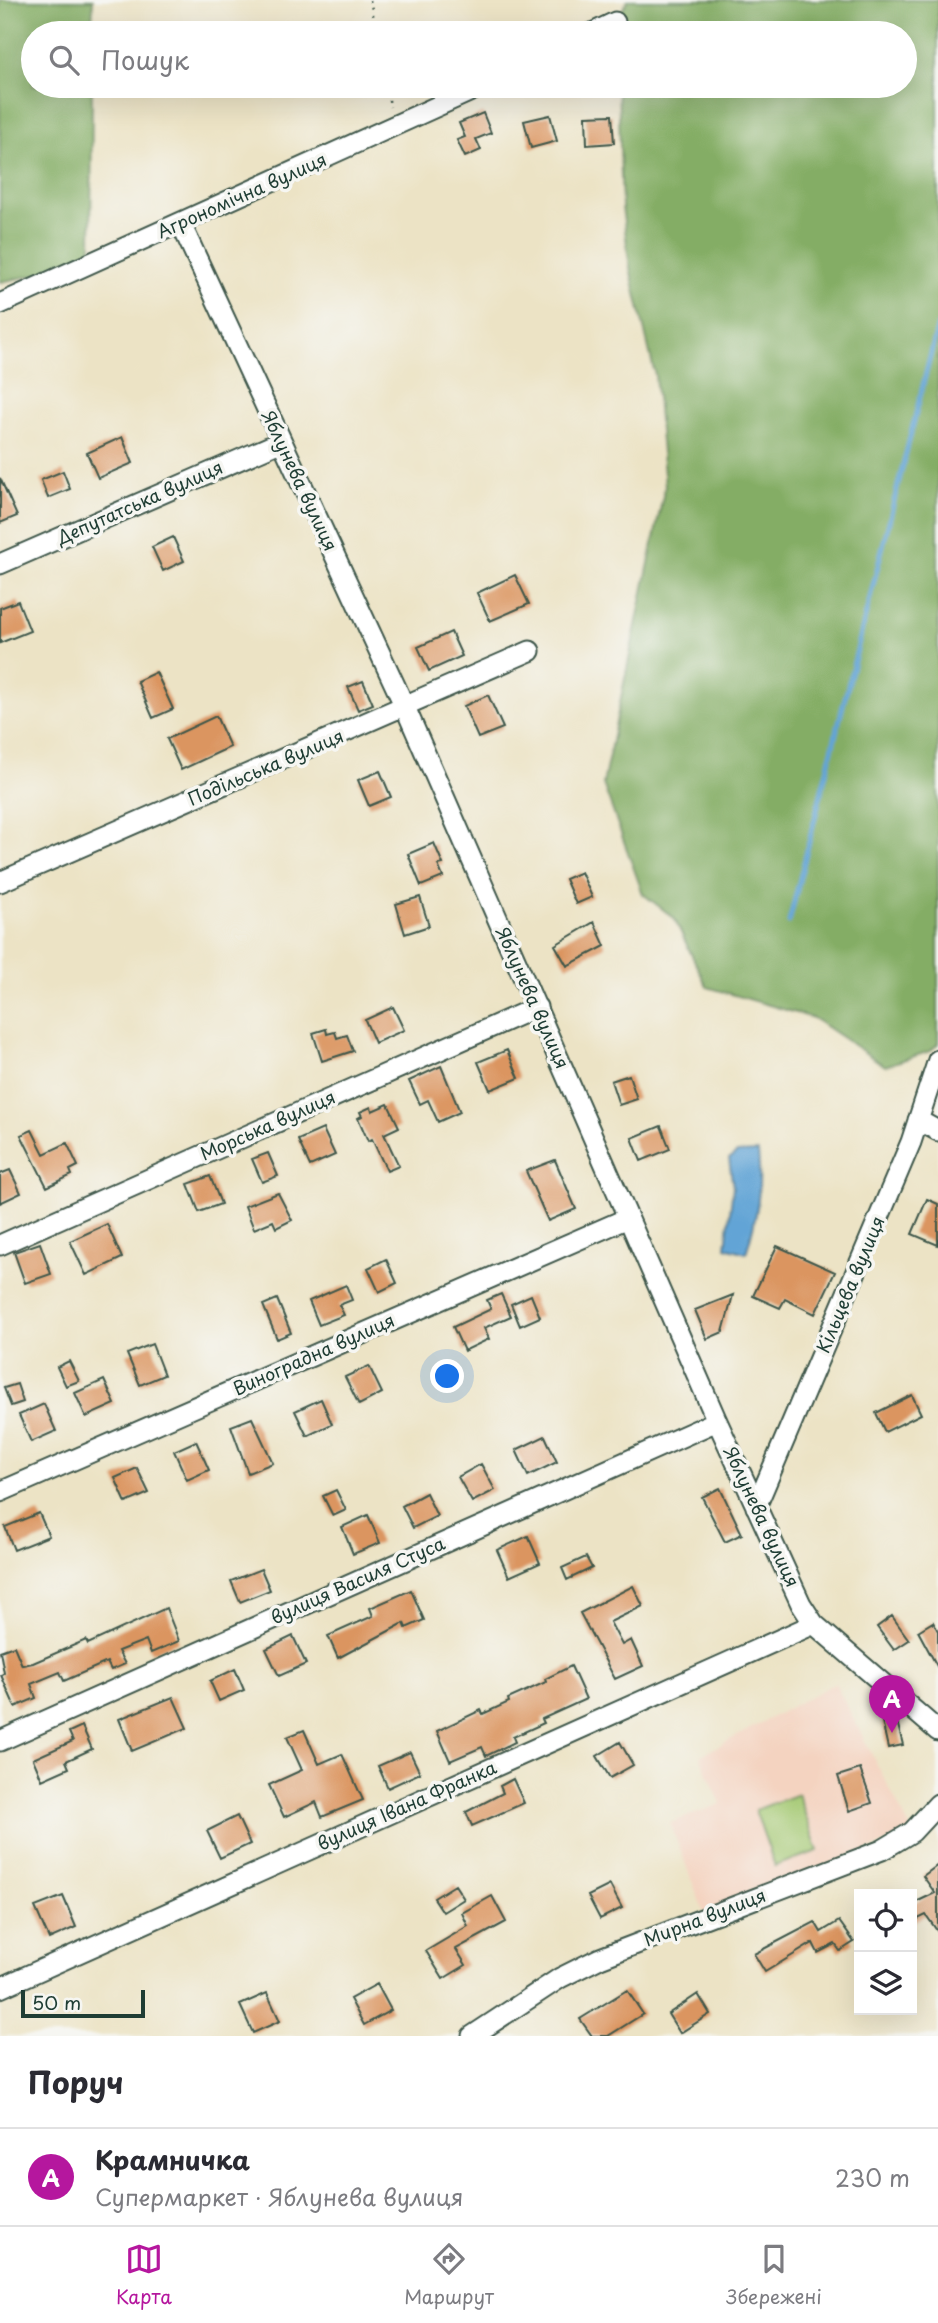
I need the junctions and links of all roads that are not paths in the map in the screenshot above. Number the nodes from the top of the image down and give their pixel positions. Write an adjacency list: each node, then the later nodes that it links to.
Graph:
1 (456, 98): 2 (street, Агрономічна вулиця)
2 (181, 224): 3 (street, Агрономічна вулиця); 4 (street, Яблунева вулиця)
3 (0, 304)
4 (280, 442): 5 (street, Депутатська вулиця); 7 (street, Яблунева вулиця)
5 (0, 564)
6 (530, 650): 7 (street, Подільська вулиця)
7 (405, 707): 8 (street, Подільська вулиця); 9 (street, Яблунева вулиця)
8 (0, 882)
9 (537, 1007): 13 (street, Яблунева вулиця); 14 (street, Морська вулиця)
10 (938, 1060): 11 (street, Кільцева вулиця)
11 (918, 1120): 12 (street); 17 (street, Кільцева вулиця)
12 (938, 1131)
13 (628, 1218): 15 (street, Яблунева вулиця); 16 (street, Виноградна вулиця)
14 (0, 1245)
15 (717, 1421): 17 (street, Яблунева вулиця); 20 (street, вулиця Василя Стуса)
16 (0, 1492)
17 (756, 1507): 18 (street, Яблунева вулиця)
18 (814, 1624): 19 (street, Яблунева вулиця); 22 (street, вулиця Івана Франка)
19 (938, 1731)
20 (0, 1741)
21 (938, 1804): 23 (street, Мирна вулиця)
22 (0, 1988)
23 (472, 2036)

